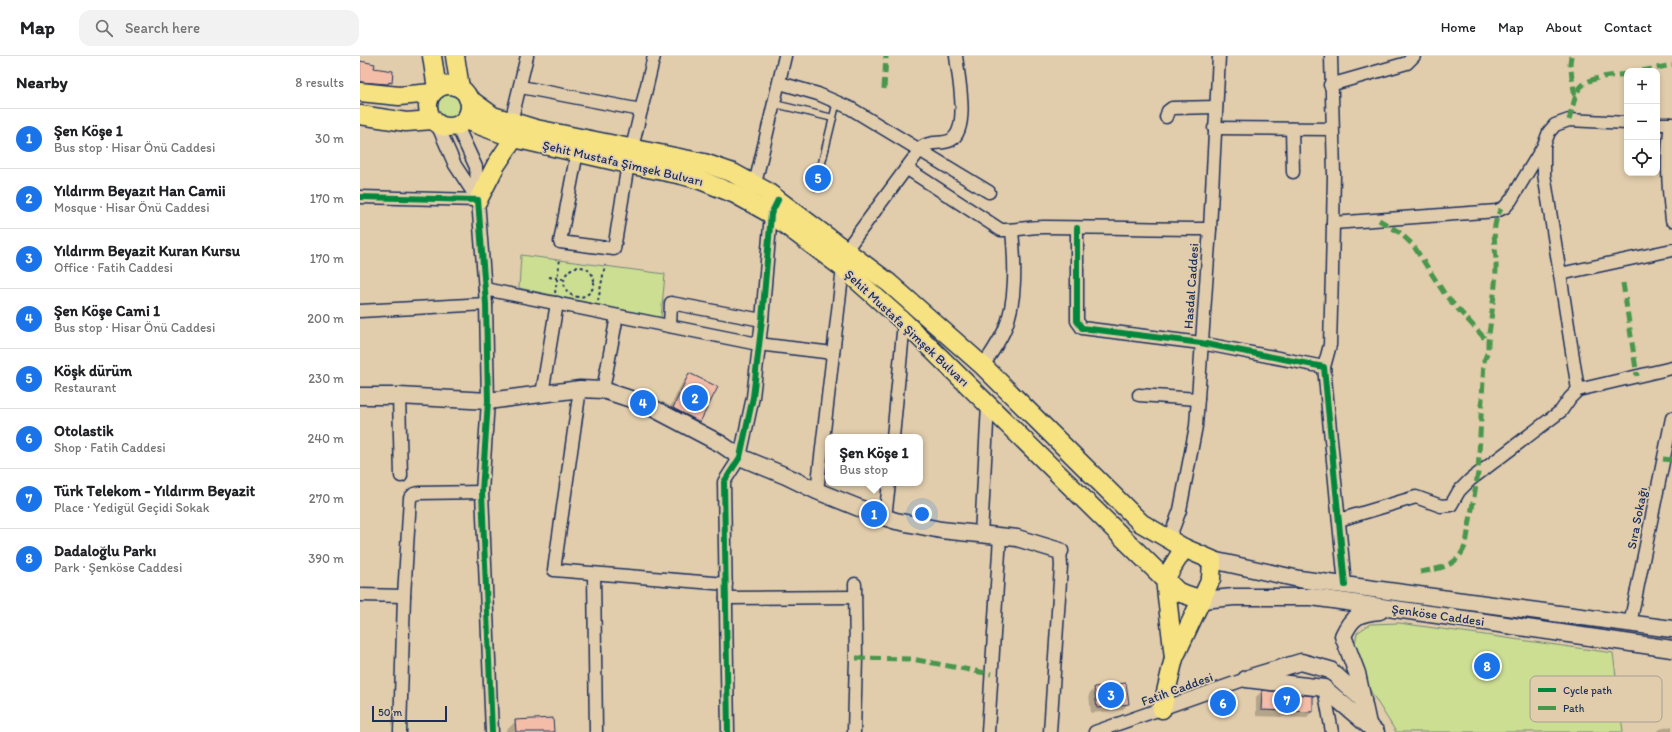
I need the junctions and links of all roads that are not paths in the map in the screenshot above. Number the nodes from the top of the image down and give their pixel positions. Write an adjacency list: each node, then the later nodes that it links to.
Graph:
1 (432, 56): 13 (main road)
2 (455, 56): 15 (main road)
3 (527, 56): 12 (street)
4 (654, 56): 19 (street)
5 (785, 56): 10 (street)
6 (956, 56): 33 (street)
7 (1219, 56): 18 (street, Hasdal Caddesi)
8 (1331, 56): 11 (street)
9 (1414, 56): 11 (street)
10 (780, 83): 16 (street); 17 (street)
11 (1330, 85): 30 (street)
12 (520, 87): 19 (street); 31 (street)
13 (435, 91): 14 (main road); 15 (main road); 23 (main road)
14 (360, 92)
15 (464, 93): 24 (main road); 31 (main road, Şehit Mustafa Şimşek Bulvarı)
16 (837, 101): 22 (lane); 33 (street)
17 (775, 104): 22 (lane); 38 (street)
18 (1216, 106): 21 (street); 28 (street, Hasdal Caddesi)
19 (642, 110): 35 (street)
20 (360, 114): 23 (main road)
21 (1166, 117)
22 (833, 118): 39 (lane)
23 (435, 122): 24 (main road); 42 (street)
24 (461, 123): 31 (main road, Şehit Mustafa Şimşek Bulvarı); 42 (street)
25 (1624, 123): 32 (street)
26 (1660, 124): 27 (street)
27 (1671, 124): 44 (street)
28 (1214, 128): 29 (street); 47 (street, Hasdal Caddesi)
29 (1292, 129): 30 (street); 37 (street)
30 (1332, 129): 45 (street)
31 (512, 130): 34 (main road, Şehit Mustafa Şimşek Bulvarı); 35 (main road, Şehit Mustafa Şimşek Bulvarı); 42 (main road)
32 (1544, 145): 45 (street); 52 (street)
33 (919, 149): 36 (street); 40 (street)
34 (577, 152): 35 (main road, Şehit Mustafa Şimşek Bulvarı); 35 (street)
35 (630, 156): 38 (main road, Şehit Mustafa Şimşek Bulvarı); 43 (main road, Şehit Mustafa Şimşek Bulvarı)
36 (906, 168): 48 (street); 49 (street)
37 (1293, 172)
38 (755, 184): 43 (main road, Şehit Mustafa Şimşek Bulvarı)
39 (816, 187)
40 (989, 192)
41 (360, 197): 42 (street)
42 (478, 200): 53 (street)
43 (774, 207): 49 (main road, Şehit Mustafa Şimşek Bulvarı); 51 (main road, Şehit Mustafa Şimşek Bulvarı); 58 (street)
44 (1672, 220)
45 (1333, 223): 65 (street)
46 (1077, 228): 47 (street); 48 (street); 61 (street)
47 (1210, 229): 61 (street, Hasdal Caddesi)
48 (1012, 230): 64 (street)
49 (846, 250): 64 (main road, Şehit Mustafa Şimşek Bulvarı)
50 (1672, 250): 52 (street)
51 (843, 268): 59 (main road, Şehit Mustafa Şimşek Bulvarı); 63 (street)
52 (1560, 274): 69 (street)
53 (485, 289): 54 (street); 55 (street)
54 (555, 303): 57 (street); 70 (street)
55 (486, 304): 56 (street); 75 (street)
56 (360, 311)
57 (617, 316): 60 (street); 68 (street)
58 (762, 320): 60 (street); 62 (street)
59 (904, 322): 76 (main road, Şehit Mustafa Şimşek Bulvarı); 78 (street)
60 (670, 326): 62 (street)
61 (1201, 343): 65 (street); 74 (street, Hasdal Caddesi)
62 (758, 344): 63 (street); 79 (street)
63 (833, 352): 82 (street)
64 (983, 366): 88 (main road, Şehit Mustafa Şimşek Bulvarı)
65 (1324, 367): 85 (street)
66 (1672, 368): 69 (street)
67 (580, 389): 68 (main road); 70 (main road); 91 (street)
68 (603, 390): 79 (main road)
69 (1578, 390): 85 (street)
70 (542, 394): 75 (main road)
71 (1139, 395): 74 (street)
72 (360, 396): 73 (main road)
73 (399, 396): 75 (main road); 80 (street)
74 (1198, 399): 88 (street, Hasdal Caddesi)
75 (488, 401): 83 (street)
76 (988, 405): 86 (street); 92 (main road, Şehit Mustafa Şimşek Bulvarı)
77 (1672, 418): 102 (street, Sıra Sokağı)
78 (893, 434)
79 (740, 457): 82 (main road); 93 (street)
80 (401, 476)
81 (889, 486): 84 (street)
82 (817, 491): 84 (main road)
83 (482, 492): 97 (street); 113 (street)
84 (885, 518): 86 (main road)
85 (1339, 520): 95 (street)
86 (981, 535): 87 (main road)
87 (1000, 536): 89 (main road); 117 (street)
88 (1176, 543): 90 (main road, Şehit Mustafa Şimşek Bulvarı); 92 (main road)
89 (1060, 551): 118 (street)
90 (1212, 560): 95 (main road, Şenköse Caddesi); 100 (main road)
91 (594, 574): 93 (street); 114 (street)
92 (1164, 579): 100 (main road, Şehit Mustafa Şimşek Bulvarı); 105 (main road)
93 (726, 584): 99 (street)
94 (855, 584): 98 (street)
95 (1345, 585): 102 (main road, Şenköse Caddesi)
96 (360, 595): 97 (street)
97 (404, 596): 112 (street)
98 (855, 597): 99 (street); 116 (street)
99 (726, 598): 115 (street)
100 (1202, 600): 101 (main road, Şenköse Caddesi); 105 (main road)
101 (1397, 609): 104 (main road, Şenköse Caddesi); 108 (main road)
102 (1630, 624): 103 (main road, Şenköse Caddesi)
103 (1672, 629)
104 (1672, 649)
105 (1174, 658): 109 (main road)
106 (1246, 679): 107 (main road); 108 (main road); 109 (street, Fatih Caddesi)
107 (1324, 688): 111 (main road); 120 (street)
108 (1363, 700): 111 (main road)
109 (1162, 709): 110 (street, Fatih Caddesi)
110 (1124, 728): 119 (street, Fatih Caddesi)
111 (1372, 728)
112 (400, 732)
113 (492, 732)
114 (596, 732)
115 (728, 732)
116 (854, 732)
117 (988, 732)
118 (1050, 732)
119 (1095, 732)
120 (1332, 732)

